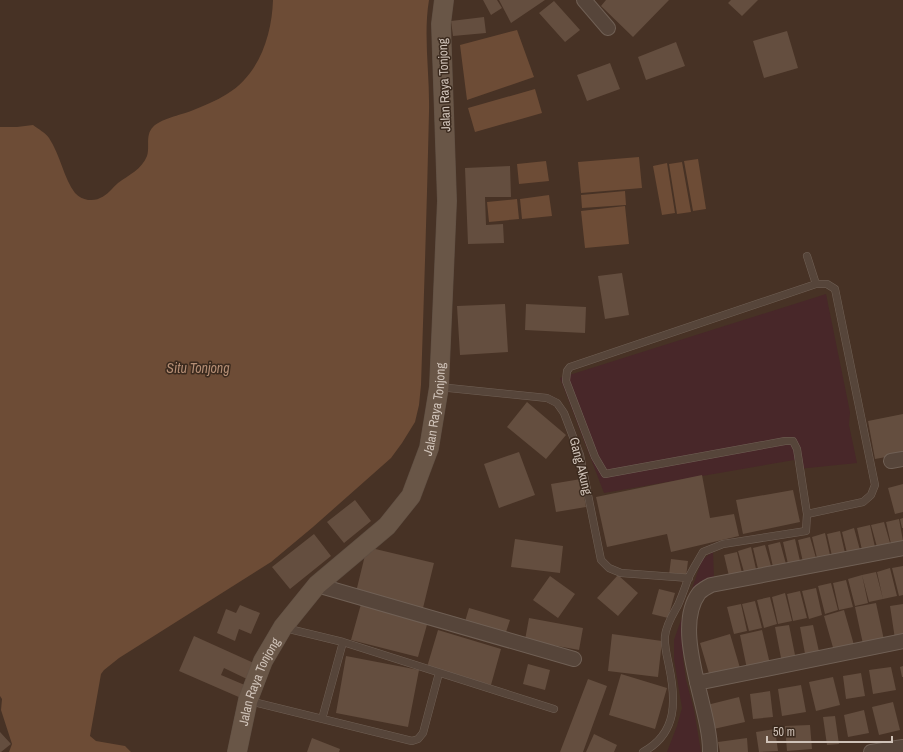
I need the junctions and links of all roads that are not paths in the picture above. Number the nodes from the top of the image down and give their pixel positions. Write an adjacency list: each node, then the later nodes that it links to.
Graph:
1 (444, 0): 6 (main road, Jalan Raya Tonjong)
2 (584, 0): 3 (street)
3 (608, 28)
4 (807, 256): 5 (lane)
5 (816, 284): 7 (lane); 7 (lane)
6 (439, 387): 9 (lane, Gang Akung); 10 (main road, Jalan Raya Tonjong)
7 (807, 514): 9 (lane)
8 (903, 548): 16 (street)
9 (688, 578): 22 (lane)
10 (317, 585): 11 (main road, Jalan Raya Tonjong); 14 (street)
11 (283, 627): 13 (lane); 17 (main road, Jalan Raya Tonjong)
12 (903, 641): 16 (street)
13 (343, 642): 15 (lane); 19 (lane)
14 (574, 659)
15 (439, 673): 18 (lane); 19 (lane)
16 (697, 683): 23 (street)
17 (248, 700): 19 (lane); 21 (main road, Jalan Raya Tonjong)
18 (554, 709)
19 (322, 718)
20 (903, 747): 24 (street)
21 (237, 752)
22 (643, 752)
23 (710, 752)
24 (871, 752)

